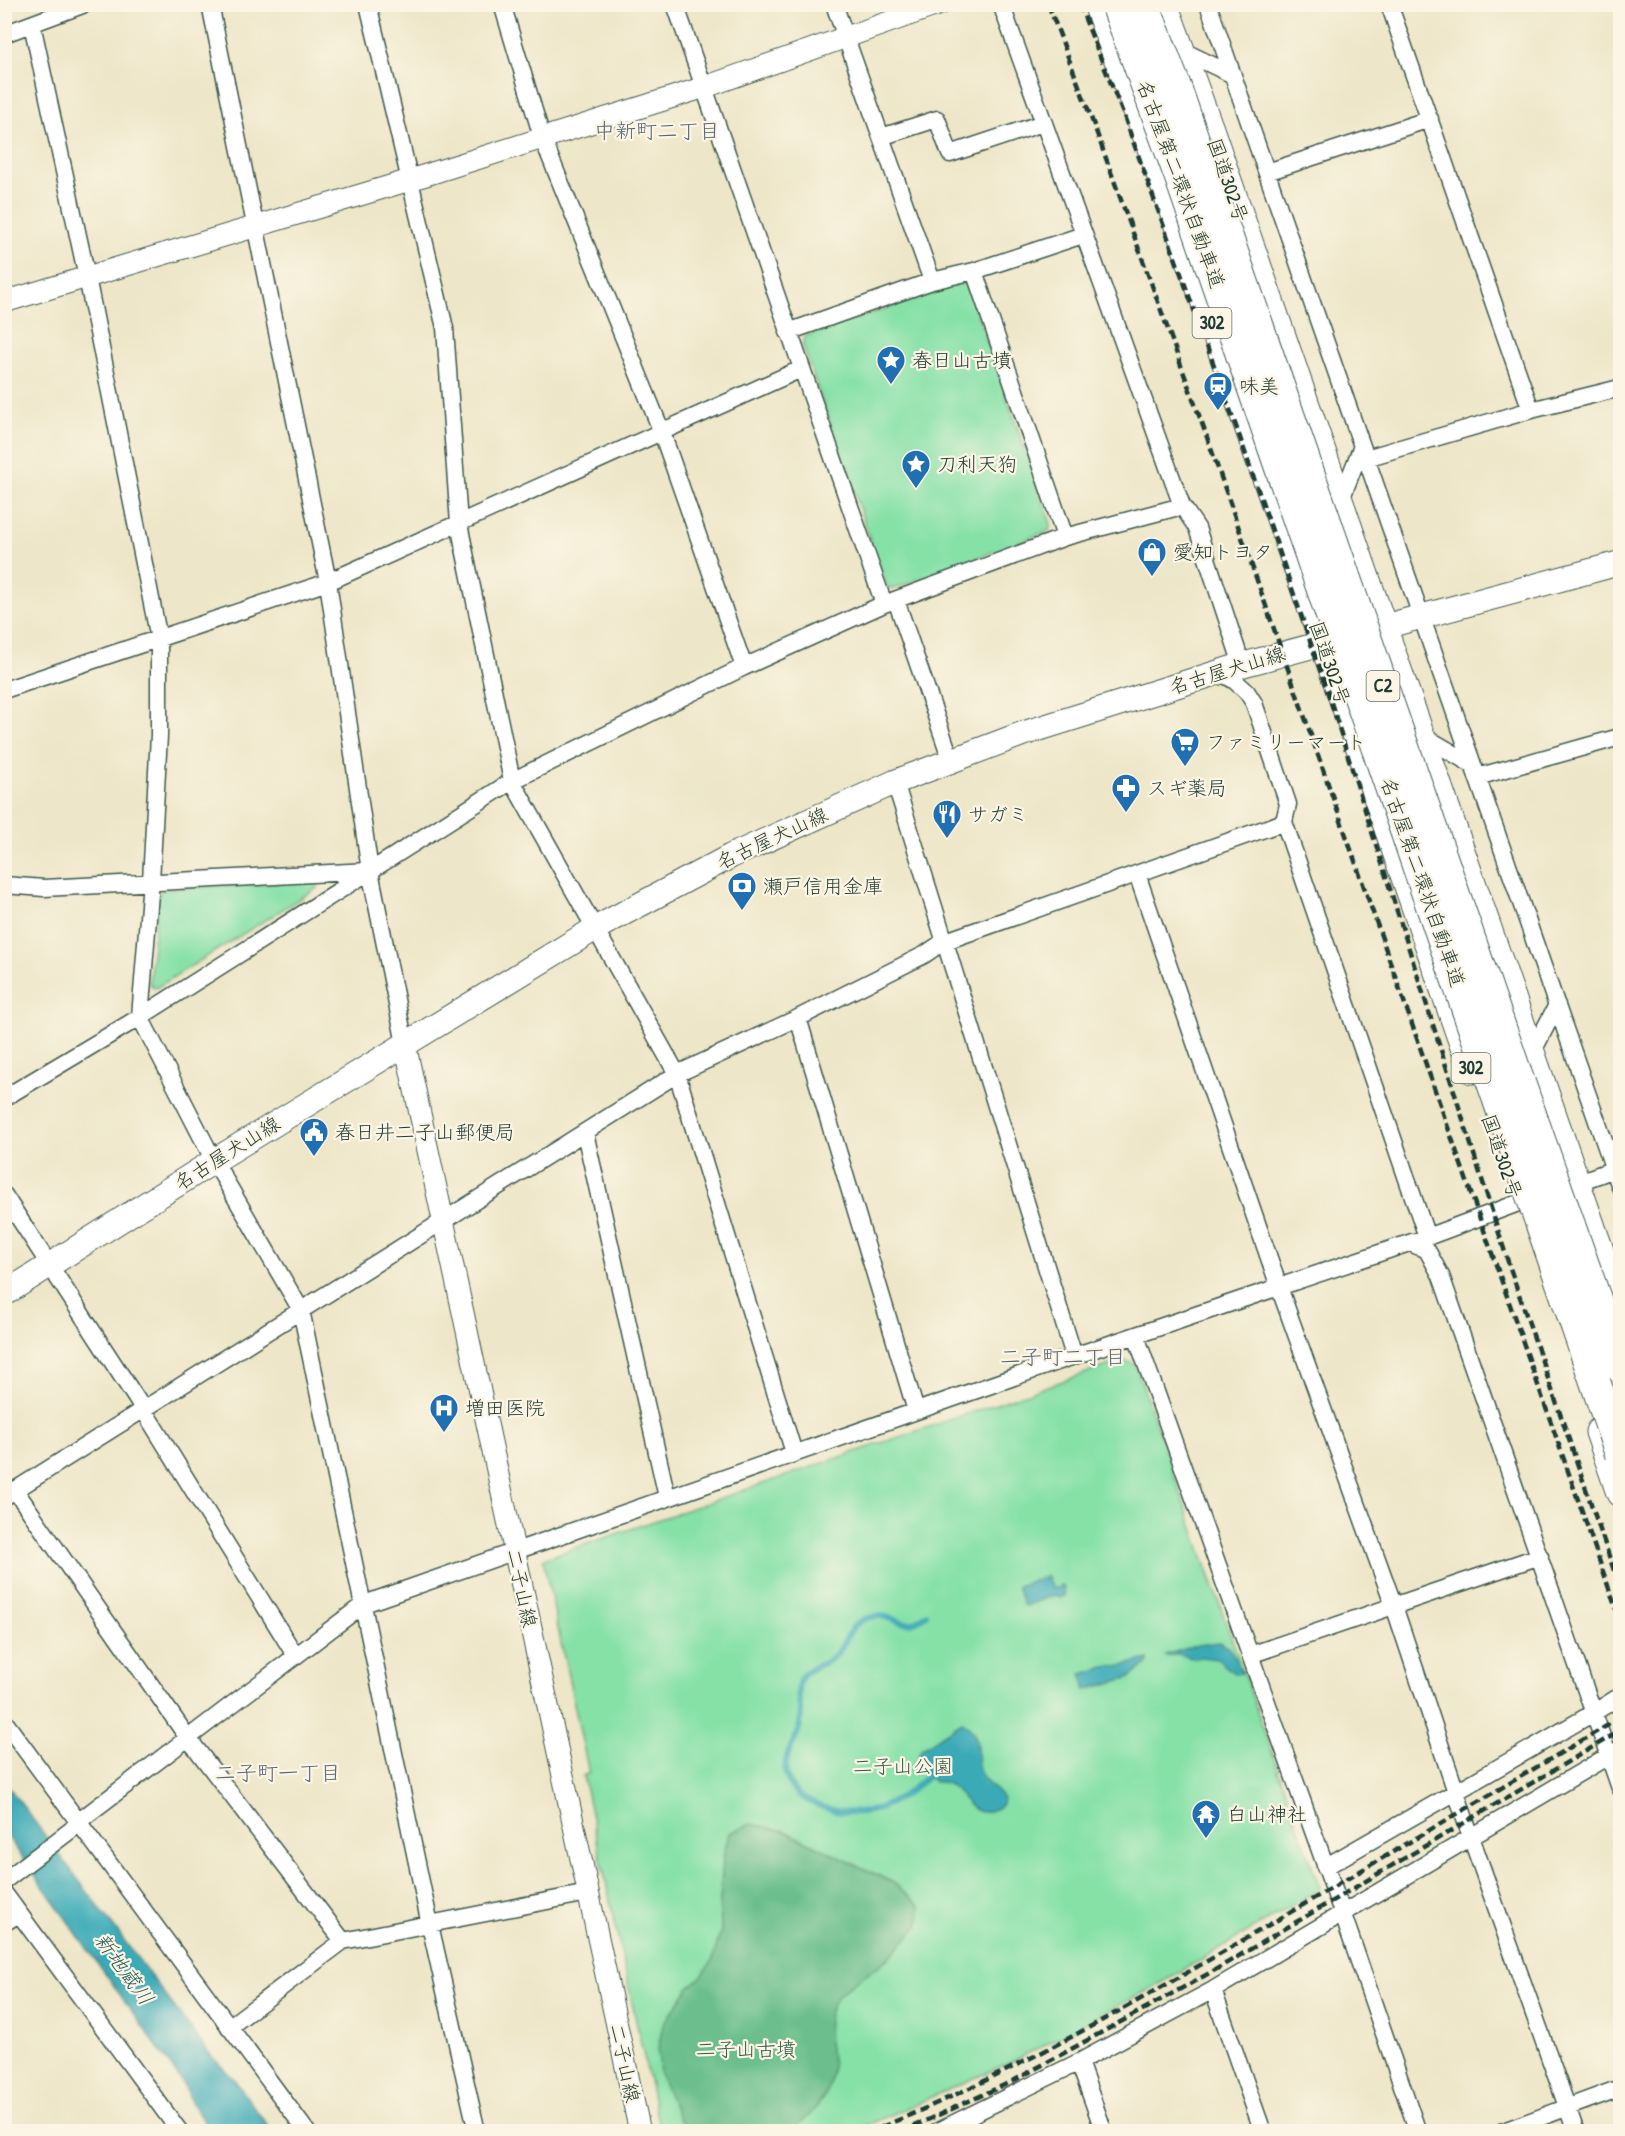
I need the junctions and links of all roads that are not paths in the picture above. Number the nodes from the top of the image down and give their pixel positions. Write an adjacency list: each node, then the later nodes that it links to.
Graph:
1 (85, 4): 15 (street)
2 (210, 4): 27 (street)
3 (368, 4): 26 (street)
4 (502, 4): 24 (street)
5 (675, 4): 20 (street)
6 (834, 4): 17 (street)
7 (940, 4): 17 (street)
8 (1001, 4): 22 (street)
9 (1097, 4): 49 (highway, 国道302号 / 302)
10 (1116, 4): 96 (highway, 名古屋第二環状自動車道 / C2, bridge)
11 (1144, 4): 92 (highway, 名古屋第二環状自動車道 / C2, bridge)
12 (1164, 4): 18 (highway, 国道302号)
13 (1208, 4): 19 (street)
14 (1389, 4): 21 (street)
15 (32, 24): 16 (street); 30 (street)
16 (4, 34)
17 (846, 38): 20 (street); 23 (street)
18 (1183, 51): 19 (street); 39 (highway, 国道302号)
19 (1233, 75): 25 (street)
20 (705, 87): 24 (street); 33 (street)
21 (1430, 119): 25 (street); 36 (street)
22 (1044, 123): 23 (street); 28 (street)
23 (881, 137): 31 (street)
24 (542, 138): 26 (street); 37 (street)
25 (1267, 172): 38 (street)
26 (410, 180): 27 (street); 41 (street)
27 (255, 226): 30 (street); 44 (street)
28 (1083, 235): 29 (street); 40 (street)
29 (974, 271): 31 (street); 42 (street)
30 (87, 277): 32 (street); 48 (street)
31 (932, 281): 33 (street)
32 (4, 302)
33 (788, 332): 34 (street)
34 (801, 369): 37 (street); 45 (street)
35 (1620, 388): 36 (street)
36 (1531, 410): 38 (street)
37 (661, 430): 41 (street); 51 (street)
38 (1364, 452): 39 (street); 46 (street)
39 (1340, 502): 47 (highway, 国道302号)
40 (1182, 506): 42 (street); 50 (street)
41 (459, 524): 44 (street); 58 (street)
42 (1065, 537): 45 (street)
43 (1620, 563): 46 (main road, 名古屋犬山線)
44 (328, 582): 48 (street); 61 (street)
45 (890, 602): 51 (street); 56 (street)
46 (1422, 617): 47 (main road, 名古屋犬山線); 57 (street)
47 (1383, 627): 49 (main road, 名古屋犬山線); 54 (highway, 国道302号)
48 (159, 639): 53 (street); 63 (street)
49 (1323, 642): 50 (main road, 名古屋犬山線); 80 (highway, 国道302号 / 302)
50 (1242, 665): 52 (main road, 名古屋犬山線)
51 (744, 667): 58 (street)
52 (1215, 673): 56 (main road, 名古屋犬山線); 60 (street)
53 (4, 690)
54 (1420, 734): 57 (street); 71 (highway, 国道302号)
55 (1620, 737): 57 (street)
56 (951, 760): 59 (main road, 名古屋犬山線)
57 (1475, 771): 67 (street)
58 (512, 781): 61 (street); 65 (street)
59 (895, 782): 65 (main road, 名古屋犬山線); 66 (street)
60 (1284, 822): 62 (street); 82 (street)
61 (370, 871): 63 (street); 68 (street); 70 (street)
62 (1137, 874): 66 (street); 86 (street)
63 (151, 881): 64 (street); 68 (street)
64 (4, 885)
65 (596, 928): 70 (main road, 名古屋犬山線); 72 (street)
66 (944, 942): 69 (street); 91 (street)
67 (1557, 1005): 71 (street); 76 (street)
68 (140, 1017): 73 (street); 75 (street)
69 (798, 1018): 72 (street); 94 (street)
70 (405, 1044): 75 (main road, 名古屋犬山線); 81 (street, 二子山線)
71 (1531, 1054): 77 (highway, 国道302号)
72 (677, 1074): 74 (street); 95 (street)
73 (4, 1098)
74 (585, 1133): 81 (street); 99 (street)
75 (214, 1161): 84 (main road, 名古屋犬山線); 89 (street)
76 (1618, 1168): 77 (street); 78 (street)
77 (1577, 1183): 80 (street); 85 (highway, 国道302号)
78 (1620, 1187)
79 (4, 1195): 84 (street)
80 (1518, 1203): 82 (street); 98 (highway, 国道302号 / 302)
81 (444, 1221): 89 (street); 100 (street, 二子山線)
82 (1427, 1237): 83 (street)
83 (1410, 1243): 86 (street); 101 (street)
84 (49, 1264): 87 (main road, 名古屋犬山線); 93 (street)
85 (1614, 1273): 88 (highway, 国道302号)
86 (1279, 1287): 90 (street); 103 (street)
87 (4, 1294)
88 (1620, 1308)
89 (301, 1310): 93 (street); 102 (street)
90 (1136, 1336): 91 (street); 105 (street)
91 (1074, 1356): 94 (street)
92 (1620, 1367)
93 (143, 1409): 97 (street); 104 (street)
94 (916, 1411): 95 (street)
95 (794, 1453): 99 (street)
96 (1620, 1454)
97 (10, 1493): 109 (street)
98 (1620, 1493)
99 (667, 1497): 100 (street)
100 (515, 1551): 102 (street); 117 (street, 二子山線)
101 (1540, 1556): 103 (street); 107 (street)
102 (364, 1604): 104 (street); 120 (street)
103 (1394, 1606): 105 (street); 112 (street)
104 (295, 1655): 109 (street)
105 (1250, 1655): 115 (street)
106 (1620, 1696): 107 (street)
107 (1595, 1712): 110 (street); 112 (street)
108 (4, 1721): 113 (street)
109 (188, 1738): 113 (street); 121 (street)
110 (1615, 1752): 111 (street); 114 (street)
111 (1620, 1788)
112 (1456, 1792): 114 (street); 115 (street)
113 (75, 1825): 116 (street); 123 (street)
114 (1471, 1837): 118 (street); 126 (street)
115 (1324, 1867): 118 (street)
116 (6, 1884): 119 (street)
117 (588, 1893): 120 (street); 131 (street, 二子山線)
118 (1342, 1912): 122 (street); 134 (street)
119 (12, 1919): 128 (street)
120 (430, 1925): 121 (street); 130 (street)
121 (343, 1941): 123 (street)
122 (1213, 1990): 124 (street); 133 (street)
123 (229, 2027): 129 (street)
124 (1079, 2062): 127 (street); 132 (street)
125 (1618, 2089): 126 (street)
126 (1568, 2108): 135 (street); 136 (street)
127 (942, 2130)
128 (180, 2132)
129 (307, 2132)
130 (477, 2132)
131 (640, 2132)
132 (1104, 2132)
133 (1263, 2132)
134 (1418, 2132)
135 (1501, 2132)
136 (1576, 2132)

